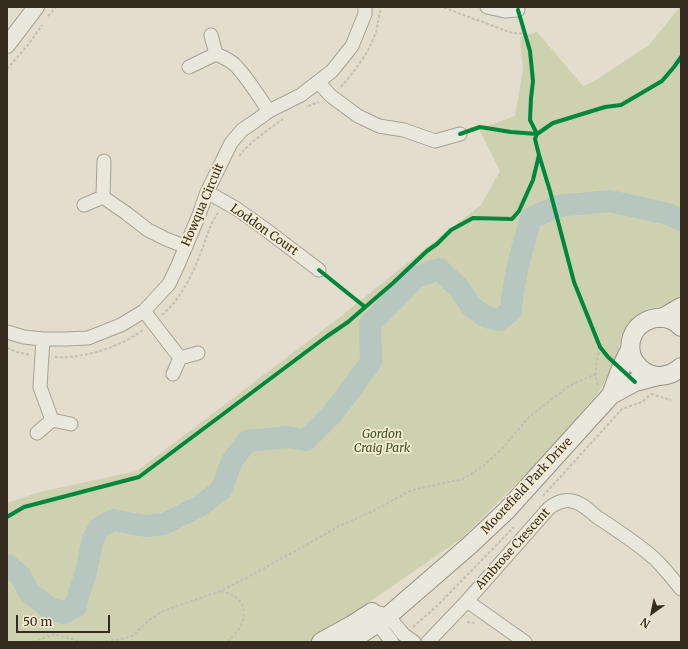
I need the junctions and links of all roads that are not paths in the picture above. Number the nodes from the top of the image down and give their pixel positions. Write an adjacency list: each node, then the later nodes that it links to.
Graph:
1 (365, 7): 9 (street, Howqua Circuit)
2 (488, 7): 3 (street)
3 (518, 10)
4 (41, 12): 6 (street)
5 (211, 35): 7 (street)
6 (7, 45)
7 (216, 54): 8 (street); 10 (street)
8 (189, 67)
9 (318, 82): 10 (street, Howqua Circuit); 11 (street)
10 (269, 111): 13 (street, Howqua Circuit)
11 (460, 134)
12 (104, 161): 14 (street)
13 (207, 192): 16 (street, Howqua Circuit); 17 (street, Loddon Court)
14 (103, 197): 15 (street); 16 (street)
15 (84, 205)
16 (186, 247): 19 (street, Howqua Circuit)
17 (319, 270)
18 (681, 308): 20 (main road)
19 (144, 311): 23 (street, Howqua Circuit); 26 (street)
20 (662, 318): 21 (main road); 24 (main road)
21 (681, 327)
22 (7, 332): 23 (street, Howqua Circuit)
23 (43, 339): 30 (street)
24 (630, 349): 28 (main road); 29 (main road)
25 (198, 353): 26 (street)
26 (180, 358): 27 (street)
27 (173, 374)
28 (672, 375): 29 (main road)
29 (611, 395): 35 (main road, Moorefield Park Drive)
30 (52, 420): 31 (street); 32 (street)
31 (71, 424)
32 (37, 433)
33 (681, 589): 34 (street, Ambrose Crescent)
34 (467, 601): 40 (street, Ambrose Crescent); 41 (street)
35 (380, 617): 36 (main road, Moorefield Park Drive); 37 (main road, Moorefield Park Drive); 38 (street); 39 (street)
36 (321, 642)
37 (349, 642)
38 (392, 642)
39 (414, 642)
40 (428, 642)
41 (525, 642)

